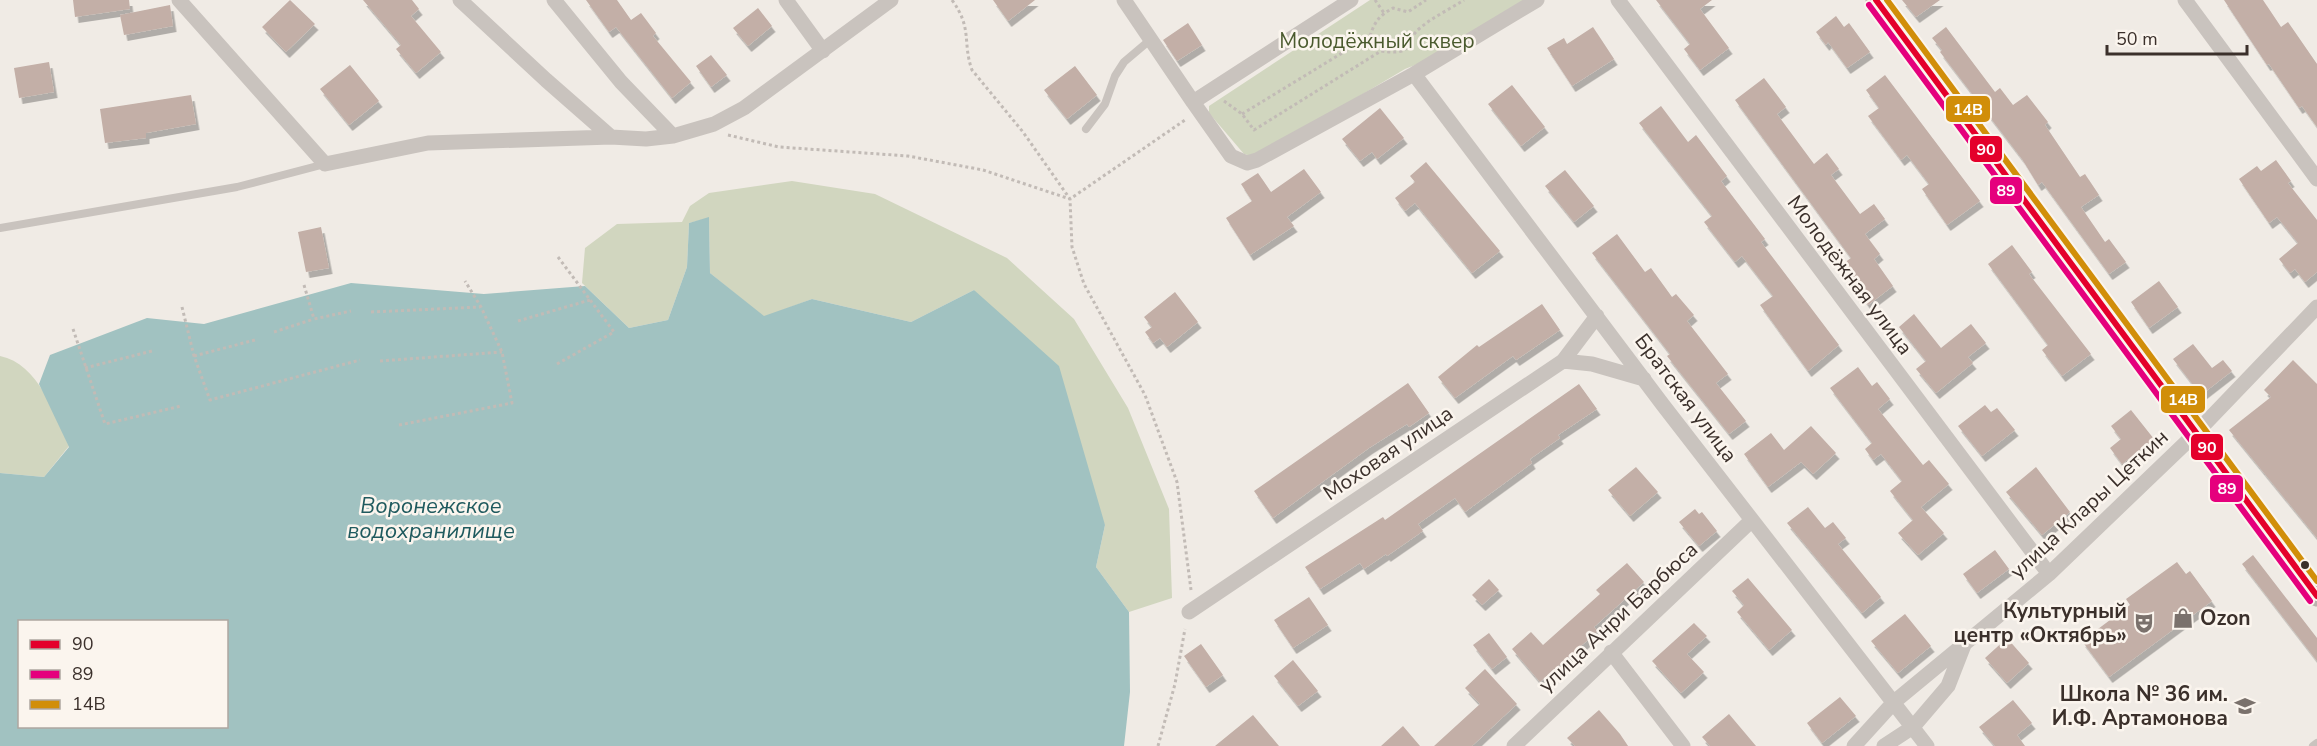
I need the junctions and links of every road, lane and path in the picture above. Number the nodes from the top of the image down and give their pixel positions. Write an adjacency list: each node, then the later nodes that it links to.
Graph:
1 (179, 0): 27 (street)
2 (460, 0): 26 (street)
3 (554, 0): 24 (street)
4 (786, 0): 18 (street)
5 (891, 0): 18 (street)
6 (952, 0): 29 (path)
7 (1124, 0): 17 (street)
8 (1351, 0): 20 (street)
9 (1375, 0): 16 (path)
10 (1426, 0): 16 (path)
11 (1464, 0): 22 (path)
12 (1537, 0): 19 (street)
13 (1618, 0): 59 (street, Молодёжная улица)
14 (1876, 0): 57 (main road)
15 (2186, 0): 28 (street)
16 (1384, 13): 22 (path)
17 (1150, 40): 21 (street); 23 (lane)
18 (823, 51): 24 (street)
19 (1414, 74): 21 (street); 40 (street, Братская улица)
20 (1210, 92): 21 (street); 22 (path)
21 (1196, 107): 29 (path)
22 (1242, 114)
23 (1086, 129)
24 (673, 135): 26 (street)
25 (726, 135): 29 (path)
26 (611, 137): 27 (street)
27 (325, 164): 30 (lane)
28 (2317, 178)
29 (1070, 199): 61 (path)
30 (0, 228)
31 (558, 257): 34 (path)
32 (465, 281): 36 (path)
33 (304, 285): 41 (path)
34 (590, 300): 42 (path); 52 (path)
35 (182, 307): 48 (path)
36 (481, 307): 39 (path); 47 (path)
37 (2317, 307): 57 (street, улица Клары Цеткин)
38 (351, 310): 41 (path)
39 (371, 312)
40 (1597, 316): 51 (street, Моховая улица); 54 (street, Братская улица)
41 (314, 319): 44 (path)
42 (518, 321)
43 (73, 329): 53 (path)
44 (274, 332)
45 (255, 340): 48 (path)
46 (152, 351): 53 (path)
47 (502, 352): 50 (path); 56 (path)
48 (194, 356): 49 (path)
49 (360, 360)
50 (380, 361)
51 (1563, 361): 54 (street); 61 (street, Моховая улица)
52 (557, 364)
53 (85, 368): 55 (path)
54 (1644, 379): 58 (street, Братская улица)
55 (181, 405)
56 (399, 425)
57 (2195, 434): 59 (street, улица Клары Цеткин); 60 (main road)
58 (1752, 520): 63 (street, улица Анри Барбюса); 64 (street, Братская улица)
59 (2049, 574): 62 (street, улица Клары Цеткин)
60 (2317, 596)
61 (1189, 612): 67 (path)
62 (1964, 644): 64 (street, улица Клары Цеткин); 65 (street)
63 (1611, 652): 68 (street, улица Анри Барбюса); 69 (street)
64 (1894, 702): 65 (street, Братская улица); 70 (street, улица Клары Цеткин)
65 (1913, 727): 71 (street); 72 (street, Братская улица)
66 (2317, 743): 73 (lane)
67 (1158, 746)
68 (1514, 746)
69 (1683, 746)
70 (1854, 746)
71 (1884, 746)
72 (1927, 746)
73 (2313, 746)

